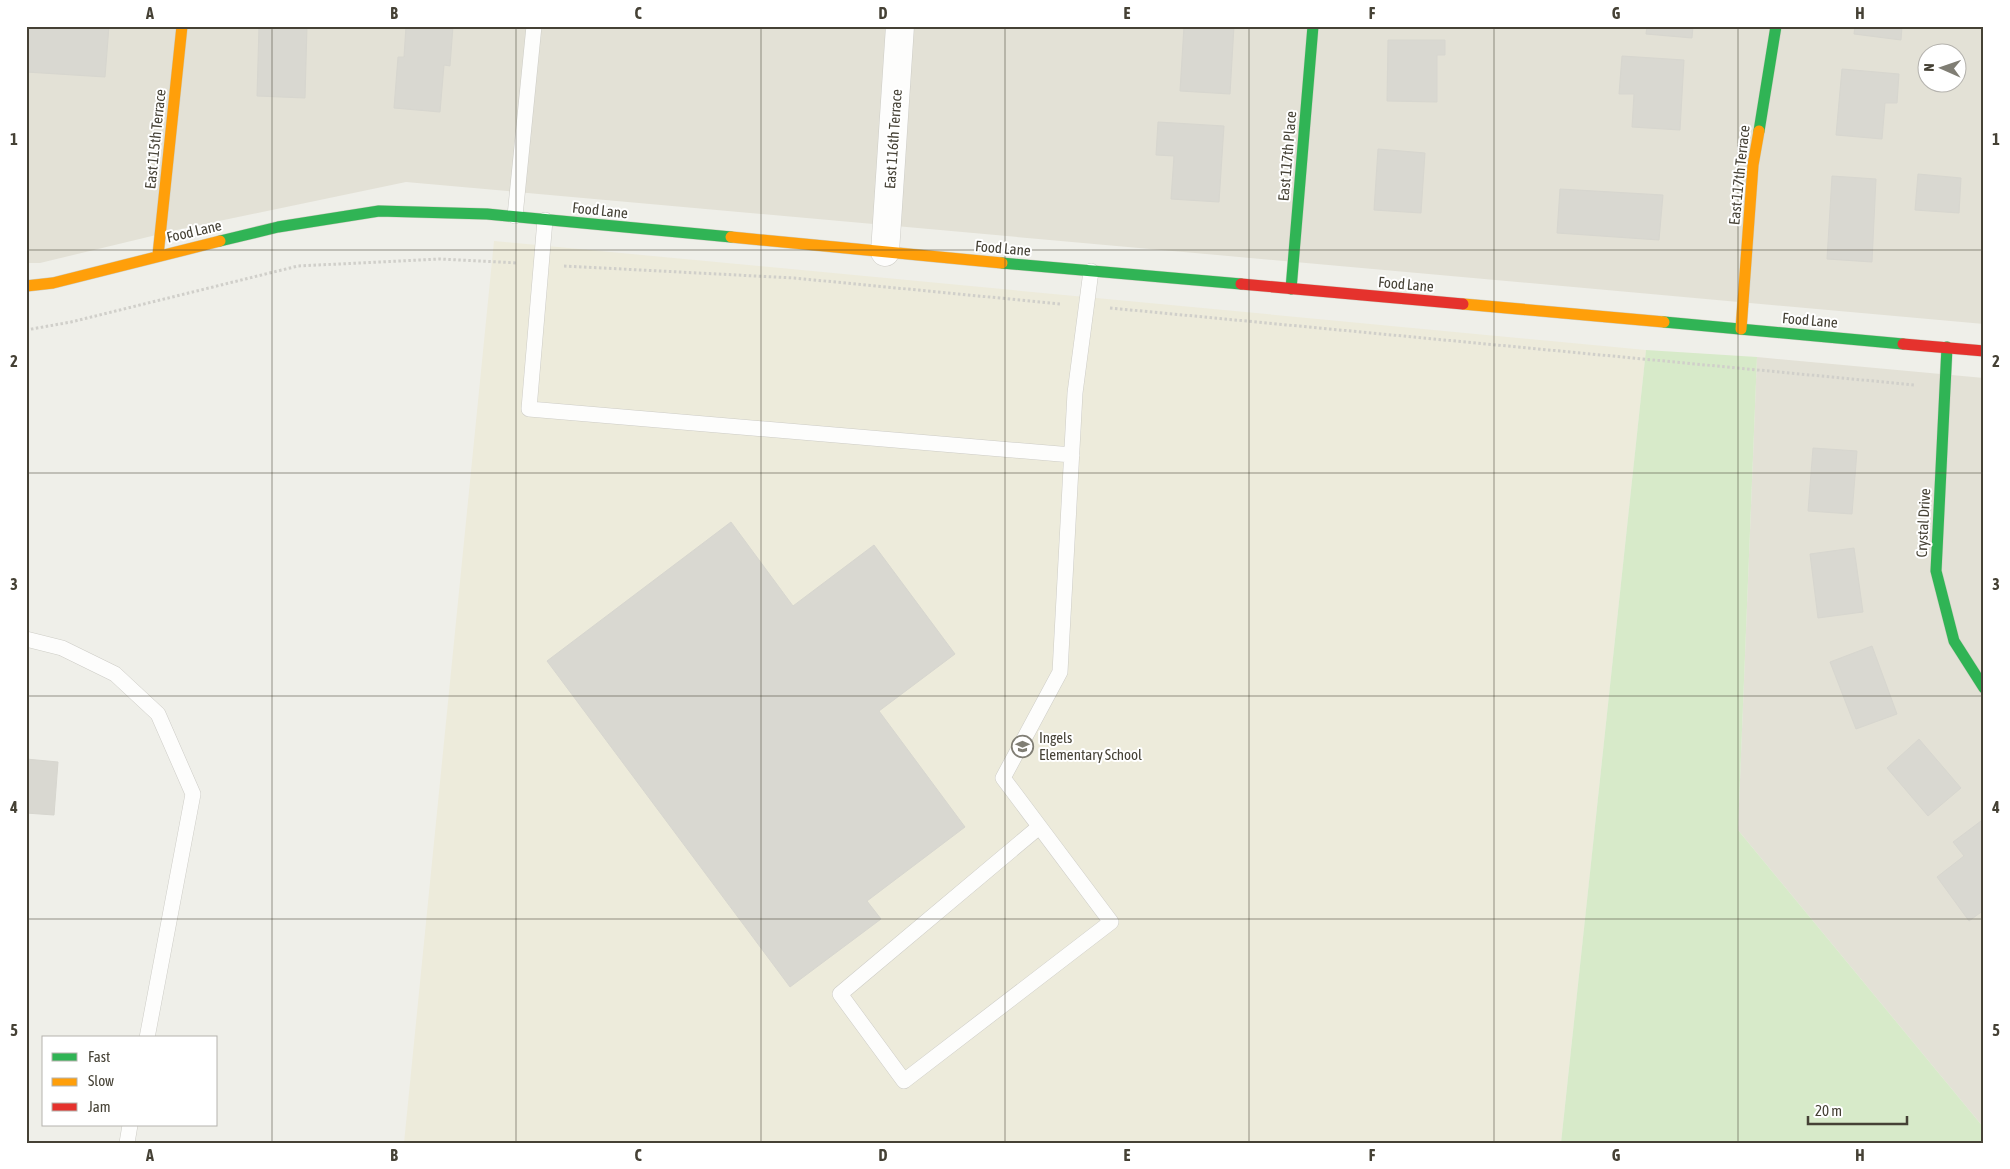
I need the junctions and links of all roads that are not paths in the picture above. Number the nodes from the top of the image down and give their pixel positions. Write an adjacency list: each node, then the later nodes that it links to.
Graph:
1 (182, 26): 9 (street, East 115th Terrace)
2 (534, 26): 6 (lane)
3 (900, 26): 8 (street, East 116th Terrace)
4 (1313, 26): 12 (street, East 117th Place)
5 (1776, 26): 13 (street, East 117th Terrace)
6 (515, 216): 7 (street, Food Lane); 9 (street, Food Lane)
7 (545, 220): 8 (street, Food Lane); 16 (lane)
8 (885, 252): 10 (street, Food Lane)
9 (158, 256): 11 (street, Food Lane)
10 (1091, 271): 12 (street, Food Lane); 16 (lane)
11 (26, 286)
12 (1291, 289): 13 (street, Food Lane)
13 (1741, 329): 14 (street, Food Lane)
14 (1947, 347): 15 (street, Food Lane); 18 (street, Crystal Drive)
15 (1984, 351)
16 (1072, 455): 19 (lane)
17 (26, 639): 20 (lane)
18 (1984, 688)
19 (1040, 827): 19 (lane)
20 (146, 1036)
21 (130, 1126): 22 (lane)
22 (127, 1143)

